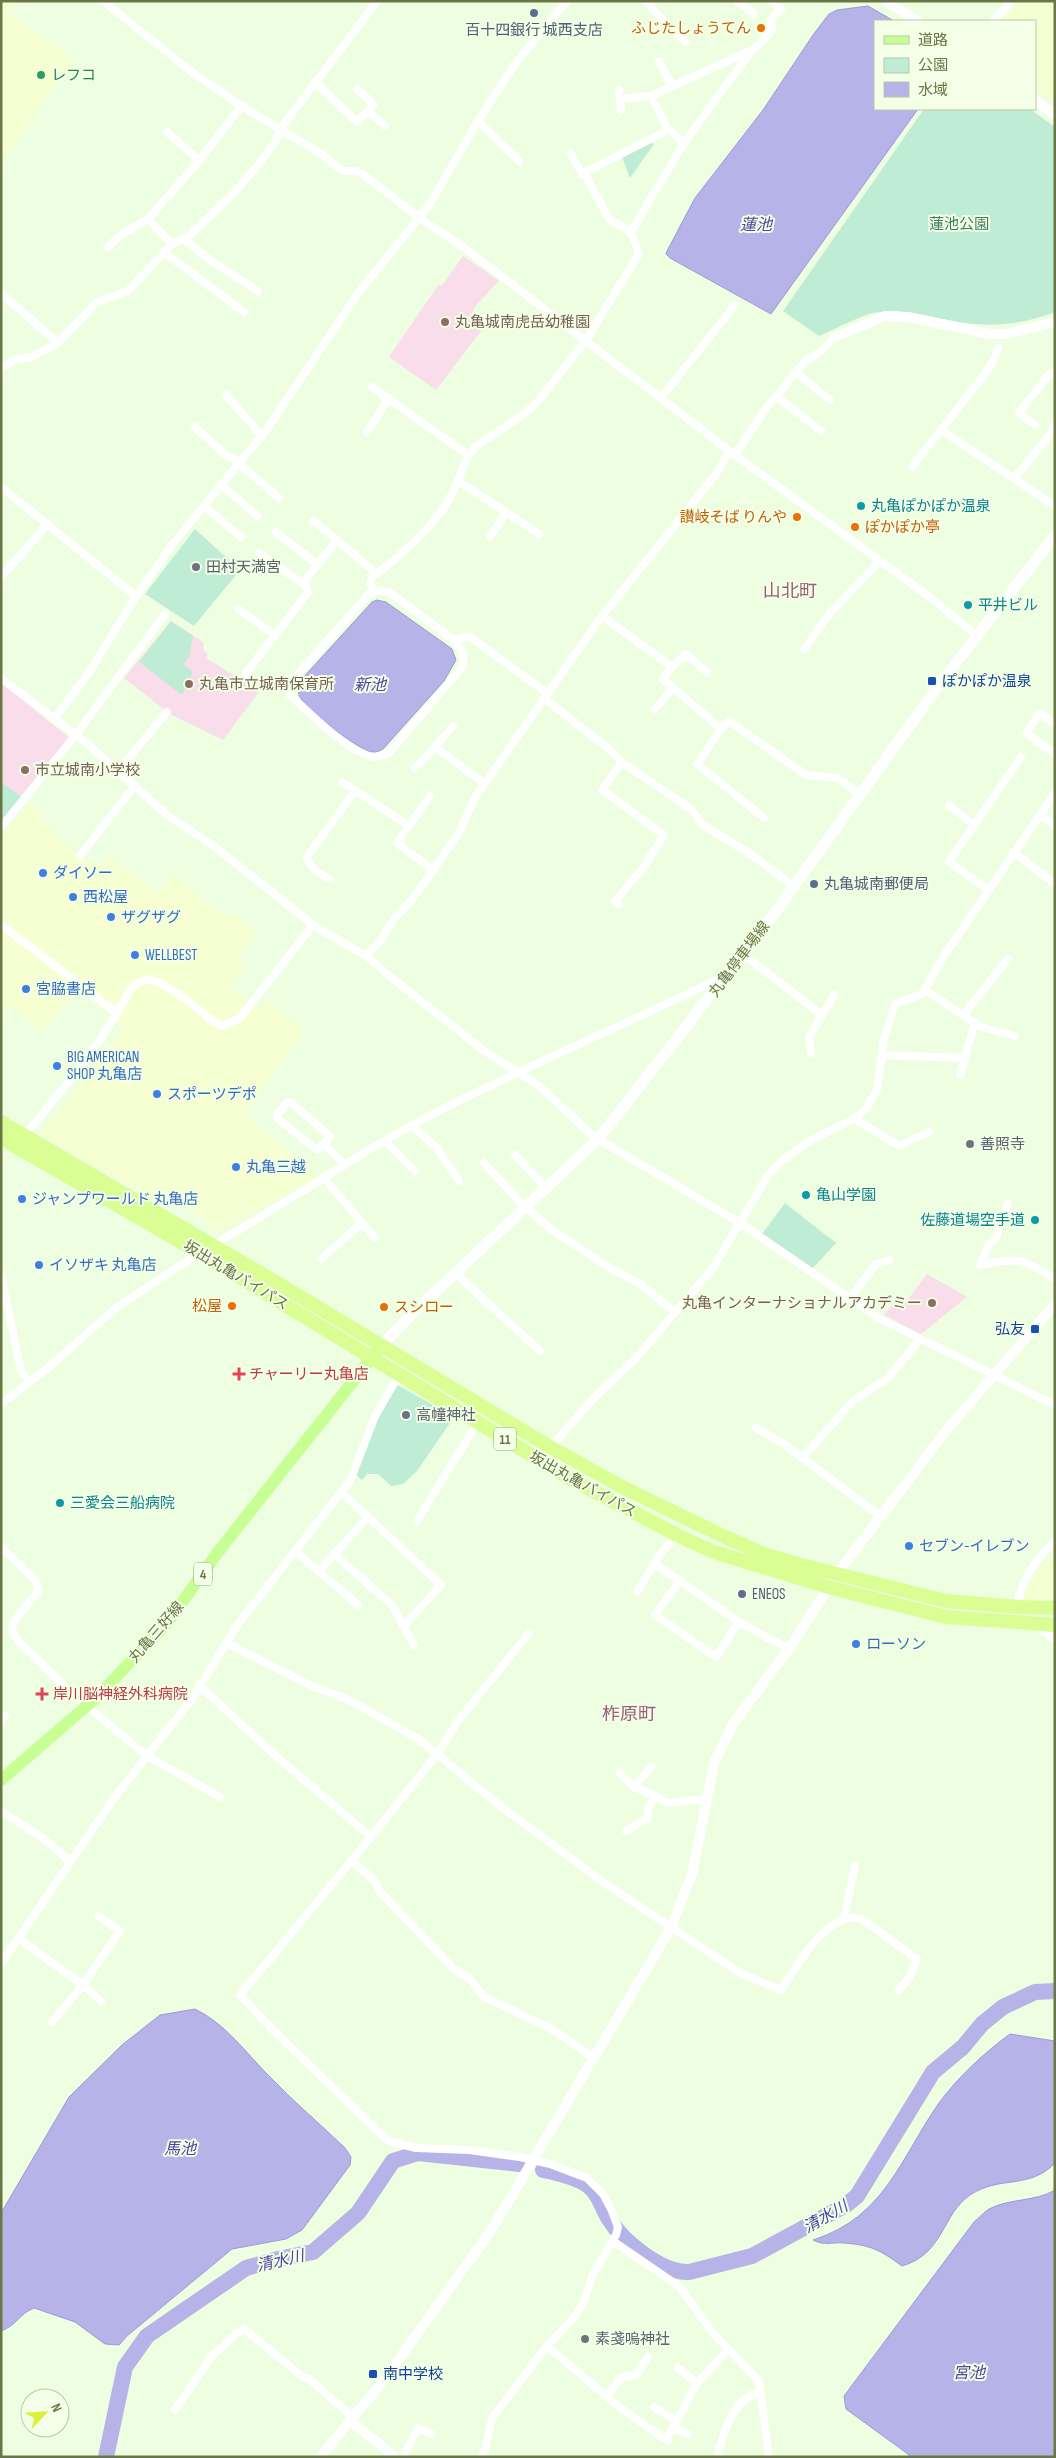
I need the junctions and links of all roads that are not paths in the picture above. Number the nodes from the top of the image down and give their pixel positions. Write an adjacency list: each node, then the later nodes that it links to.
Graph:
1 (103, 1): 22 (street)
2 (378, 1): 15 (street)
3 (567, 1): 26 (street)
4 (645, 1): 12 (street)
5 (737, 1): 9 (street)
6 (771, 1): 13 (street)
7 (885, 1): 10 (street)
8 (1012, 1): 11 (street)
9 (754, 14)
10 (916, 20)
11 (994, 20)
12 (685, 42)
13 (752, 50): 16 (street); 31 (street)
14 (659, 61): 16 (street)
15 (315, 82): 24 (street); 28 (street)
16 (672, 86): 19 (street)
17 (357, 89): 24 (street)
18 (620, 90): 20 (street)
19 (651, 96): 20 (street); 29 (street)
20 (620, 99): 23 (street)
21 (1036, 101): 25 (street)
22 (243, 107): 28 (street); 33 (street)
23 (621, 110)
24 (368, 112): 27 (street)
25 (1055, 115)
26 (478, 121): 34 (street); 36 (street)
27 (384, 126)
28 (281, 128): 36 (street); 39 (street)
29 (668, 129): 31 (street); 35 (street)
30 (167, 132): 33 (street)
31 (684, 143): 38 (street)
32 (571, 153): 35 (street)
33 (199, 160): 37 (street)
34 (520, 161)
35 (584, 173): 38 (street)
36 (418, 217): 49 (street); 69 (street)
37 (148, 219): 40 (street); 41 (street)
38 (630, 232): 49 (street)
39 (184, 239): 40 (street); 43 (street)
40 (172, 244): 42 (street)
41 (108, 247)
42 (164, 252): 46 (street); 50 (street)
43 (258, 291)
44 (1, 294): 50 (street)
45 (735, 305): 59 (street)
46 (244, 312)
47 (1055, 322): 48 (street)
48 (835, 337): 53 (street)
49 (586, 340): 59 (street); 71 (street)
50 (58, 343): 52 (street)
51 (998, 348): 66 (street)
52 (1, 368)
53 (797, 372): 57 (street); 60 (street)
54 (1055, 373): 64 (street)
55 (372, 386): 58 (street)
56 (226, 395): 69 (street)
57 (777, 397): 62 (street); 70 (street)
58 (389, 398): 68 (street); 71 (street)
59 (661, 398): 70 (street)
60 (830, 400)
61 (815, 415): 62 (street)
62 (810, 422): 67 (street)
63 (1055, 424): 74 (street)
64 (1035, 425)
65 (195, 427): 72 (street)
66 (940, 430): 73 (street); 74 (street)
67 (822, 431)
68 (367, 432)
69 (262, 436): 72 (street)
70 (732, 453): 92 (street); 101 (street)
71 (468, 455): 75 (street)
72 (239, 463): 76 (street); 78 (street)
73 (912, 467)
74 (1014, 479): 79 (street)
75 (458, 481): 81 (street); 94 (street)
76 (221, 485): 80 (street); 82 (street)
77 (1, 487): 84 (street)
78 (279, 498)
79 (1055, 506)
80 (205, 507): 88 (street); 98 (street)
81 (506, 512): 86 (street); 89 (street)
82 (258, 516)
83 (313, 522): 90 (street)
84 (48, 524): 95 (street); 98 (street)
85 (276, 532): 93 (street)
86 (539, 534)
87 (1055, 535): 103 (main road, 丸亀停車場線)
88 (241, 537)
89 (490, 537)
90 (337, 540): 93 (street); 94 (street)
91 (259, 553): 96 (street)
92 (880, 561): 103 (street); 105 (street)
93 (318, 565): 96 (street)
94 (377, 574): 97 (street)
95 (1, 577)
96 (306, 586): 102 (street)
97 (375, 591): 104 (street); 104 (street)
98 (136, 596): 114 (street)
99 (238, 608): 102 (street)
100 (165, 614): 118 (street)
101 (602, 616): 106 (street); 111 (street)
102 (275, 635): 108 (street)
103 (978, 637): 130 (main road, 丸亀停車場線)
104 (454, 640): 111 (street)
105 (804, 650)
106 (672, 668): 107 (street); 110 (street)
107 (707, 672)
108 (246, 673)
109 (1, 678): 114 (street)
110 (673, 688): 112 (street); 117 (street)
111 (545, 696): 122 (street); 126 (street)
112 (655, 709)
113 (167, 712): 124 (street)
114 (54, 719): 118 (street)
115 (1055, 724): 120 (street)
116 (453, 726): 119 (street)
117 (721, 729): 130 (street); 134 (street)
118 (75, 736): 124 (street); 138 (street)
119 (435, 747): 123 (street); 126 (street)
120 (1055, 754)
121 (1021, 757): 135 (street)
122 (622, 762): 144 (street); 146 (street)
123 (414, 768)
124 (118, 771): 127 (street)
125 (342, 782): 128 (street)
126 (485, 784): 141 (street)
127 (135, 785): 140 (street); 148 (street)
128 (355, 791): 136 (street); 142 (street)
129 (1055, 793): 133 (street)
130 (859, 794): 144 (main road, 丸亀停車場線)
131 (430, 796): 136 (street)
132 (949, 805): 135 (street)
133 (1040, 815): 137 (street); 139 (street)
134 (764, 818)
135 (974, 825): 145 (street)
136 (409, 826): 141 (street)
137 (1055, 826)
138 (1, 827)
139 (1014, 852): 143 (street); 145 (street)
140 (80, 856)
141 (433, 870): 150 (street)
142 (329, 879)
143 (1055, 884)
144 (793, 886): 149 (main road, 丸亀停車場線)
145 (988, 890): 153 (street)
146 (619, 904)
147 (1, 925): 155 (street)
148 (313, 925): 150 (street); 155 (street)
149 (743, 954): 152 (main road, 丸亀停車場線); 156 (street)
150 (366, 956): 163 (street)
151 (1008, 959): 157 (street)
152 (728, 974): 163 (street); 170 (main road, 丸亀停車場線)
153 (925, 990): 157 (street); 161 (street)
154 (834, 995): 156 (street)
155 (117, 1013): 169 (street)
156 (822, 1015): 160 (street)
157 (963, 1015): 158 (street)
158 (974, 1022): 159 (street); 162 (street)
159 (1015, 1036)
160 (811, 1053)
161 (882, 1055): 162 (street); 165 (street)
162 (965, 1058): 164 (street)
163 (517, 1072): 167 (street); 170 (street)
164 (960, 1075)
165 (853, 1118): 168 (street); 184 (street)
166 (1, 1122): 169 (highway, 坂出丸亀バイパス / 11)
167 (412, 1126): 171 (street); 179 (street)
168 (929, 1132)
169 (24, 1135): 186 (highway, 坂出丸亀バイパス / 11)
170 (599, 1138): 180 (main road, 丸亀停車場線); 184 (street)
171 (385, 1141): 176 (street); 177 (street)
172 (2, 1142): 187 (highway, 坂出丸亀バイパス / 11)
173 (324, 1144): 173 (street); 176 (street)
174 (515, 1155): 180 (street)
175 (484, 1163): 182 (street)
176 (344, 1164): 178 (street)
177 (415, 1171)
178 (323, 1177): 183 (street); 186 (street)
179 (459, 1181)
180 (547, 1189): 182 (main road, 丸亀停車場線)
181 (1008, 1203): 192 (street)
182 (527, 1207): 190 (main road, 丸亀停車場線); 195 (street)
183 (362, 1223): 185 (street); 188 (street)
184 (740, 1223): 193 (street); 195 (street)
185 (375, 1238)
186 (214, 1245): 187 (street); 197 (highway, 坂出丸亀バイパス / 11)
187 (200, 1253): 199 (highway, 坂出丸亀バイパス / 11); 202 (street)
188 (321, 1259)
189 (890, 1260): 193 (street)
190 (456, 1273): 197 (main road, 丸亀停車場線); 198 (street)
191 (1, 1275): 202 (street)
192 (1055, 1280)
193 (850, 1299): 196 (street)
194 (1055, 1304): 201 (street)
195 (675, 1312): 207 (street)
196 (920, 1339): 201 (street); 208 (street)
197 (381, 1346): 199 (main road, 丸亀三好線 / 4); 207 (highway, 坂出丸亀バイパス / 11)
198 (540, 1351)
199 (372, 1357): 200 (highway, 坂出丸亀バイパス / 11); 238 (main road, 丸亀三好線 / 4)
200 (400, 1373): 205 (highway, 坂出丸亀バイパス / 11); 210 (street)
201 (992, 1374): 204 (street); 211 (street)
202 (29, 1382): 203 (street)
203 (1, 1404)
204 (1055, 1405)
205 (478, 1422): 209 (highway, 坂出丸亀バイパス / 11); 213 (street)
206 (756, 1428): 208 (street)
207 (550, 1447): 209 (street); 221 (highway, 坂出丸亀バイパス / 11)
208 (802, 1458): 211 (street)
209 (539, 1460): 214 (highway, 坂出丸亀バイパス / 11)
210 (341, 1492): 212 (street); 217 (street)
211 (880, 1516): 221 (street)
212 (368, 1517): 218 (street); 231 (street)
213 (417, 1521)
214 (677, 1535): 219 (street); 223 (highway, 坂出丸亀バイパス / 11)
215 (1055, 1541): 226 (street)
216 (1, 1547): 238 (street)
217 (295, 1551): 220 (street); 234 (street)
218 (334, 1554): 220 (street); 231 (street)
219 (654, 1564): 222 (street); 224 (street)
220 (319, 1571): 225 (street)
221 (837, 1574): 223 (street); 226 (highway, 坂出丸亀バイパス / 11)
222 (680, 1580): 228 (street); 228 (street)
223 (828, 1588): 229 (highway, 坂出丸亀バイパス / 11); 236 (street)
224 (637, 1592)
225 (358, 1605)
226 (1018, 1608): 227 (highway, 坂出丸亀バイパス / 11)
227 (1055, 1608)
228 (739, 1622): 236 (street)
229 (1034, 1624): 230 (highway, 坂出丸亀バイパス / 11); 233 (street)
230 (1055, 1625)
231 (404, 1626): 235 (street)
232 (529, 1633): 239 (street)
233 (1055, 1640)
234 (227, 1643): 237 (street); 239 (street)
235 (414, 1645)
236 (789, 1649): 247 (street)
237 (199, 1686): 240 (street); 250 (street)
238 (86, 1705): 240 (street); 243 (main road, 丸亀三好線 / 4)
239 (437, 1754): 250 (street); 256 (street)
240 (147, 1756): 246 (street); 252 (street)
241 (652, 1766): 244 (street)
242 (620, 1774): 244 (street)
243 (1, 1780)
244 (634, 1787): 245 (street)
245 (656, 1796): 247 (street); 249 (street)
246 (220, 1797)
247 (706, 1799): 256 (street)
248 (1, 1811): 252 (street)
249 (626, 1831)
250 (371, 1837): 251 (street)
251 (351, 1860): 263 (street); 264 (street)
252 (70, 1861): 257 (street)
253 (856, 1866): 255 (street)
254 (98, 1916): 259 (street)
255 (844, 1918): 256 (street); 260 (street)
256 (672, 1928): 263 (street)
257 (19, 1939): 258 (street); 259 (street)
258 (1, 1964)
259 (83, 1986): 261 (street); 262 (street)
260 (898, 1990)
261 (101, 2001)
262 (52, 2022)
263 (594, 2058): 264 (street)
264 (534, 2161): 265 (street); 275 (street)
265 (616, 2234): 266 (street); 267 (street)
266 (547, 2346): 272 (street); 283 (street)
267 (729, 2349): 270 (street); 271 (street)
268 (648, 2357): 272 (street)
269 (678, 2368): 270 (street)
270 (697, 2383): 276 (street)
271 (760, 2392): 279 (street); 284 (street)
272 (607, 2396): 276 (street)
273 (654, 2407): 276 (street)
274 (175, 2410): 275 (street)
275 (352, 2418): 280 (street); 281 (street)
276 (672, 2431): 278 (street)
277 (431, 2434): 282 (street)
278 (688, 2434)
279 (718, 2456)
280 (320, 2457)
281 (395, 2457)
282 (403, 2457)
283 (481, 2457)
284 (769, 2457)

